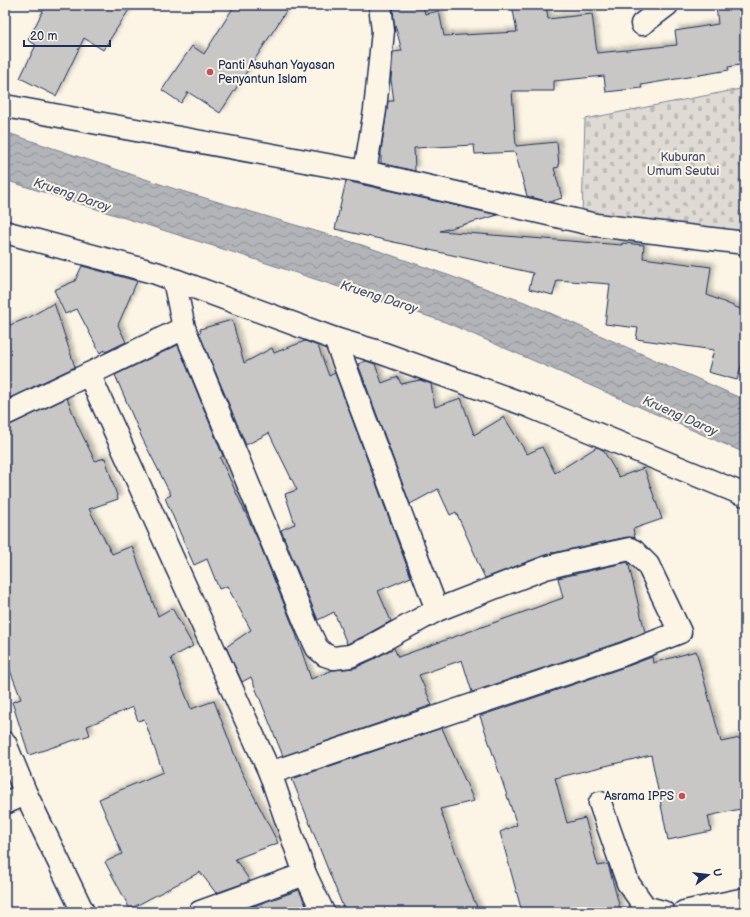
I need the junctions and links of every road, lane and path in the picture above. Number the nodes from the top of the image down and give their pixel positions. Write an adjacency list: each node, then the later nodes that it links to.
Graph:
1 (380, 5): 5 (street)
2 (667, 5): 3 (street)
3 (642, 24)
4 (5, 106): 5 (street)
5 (365, 172): 7 (street)
6 (5, 232): 8 (street)
7 (745, 243)
8 (174, 280): 9 (street); 10 (street)
9 (184, 328): 11 (street); 14 (street)
10 (335, 339): 13 (street); 14 (street)
11 (88, 374): 12 (street); 16 (street)
12 (5, 414)
13 (745, 496)
14 (437, 610): 16 (street)
15 (5, 743): 17 (street)
16 (270, 773): 20 (street)
17 (26, 794): 18 (street); 22 (street)
18 (5, 803)
19 (600, 803): 25 (street)
20 (305, 874): 23 (street); 24 (street)
21 (745, 898): 26 (street)
22 (83, 912)
23 (200, 912)
24 (323, 912)
25 (663, 912)
26 (684, 912)

